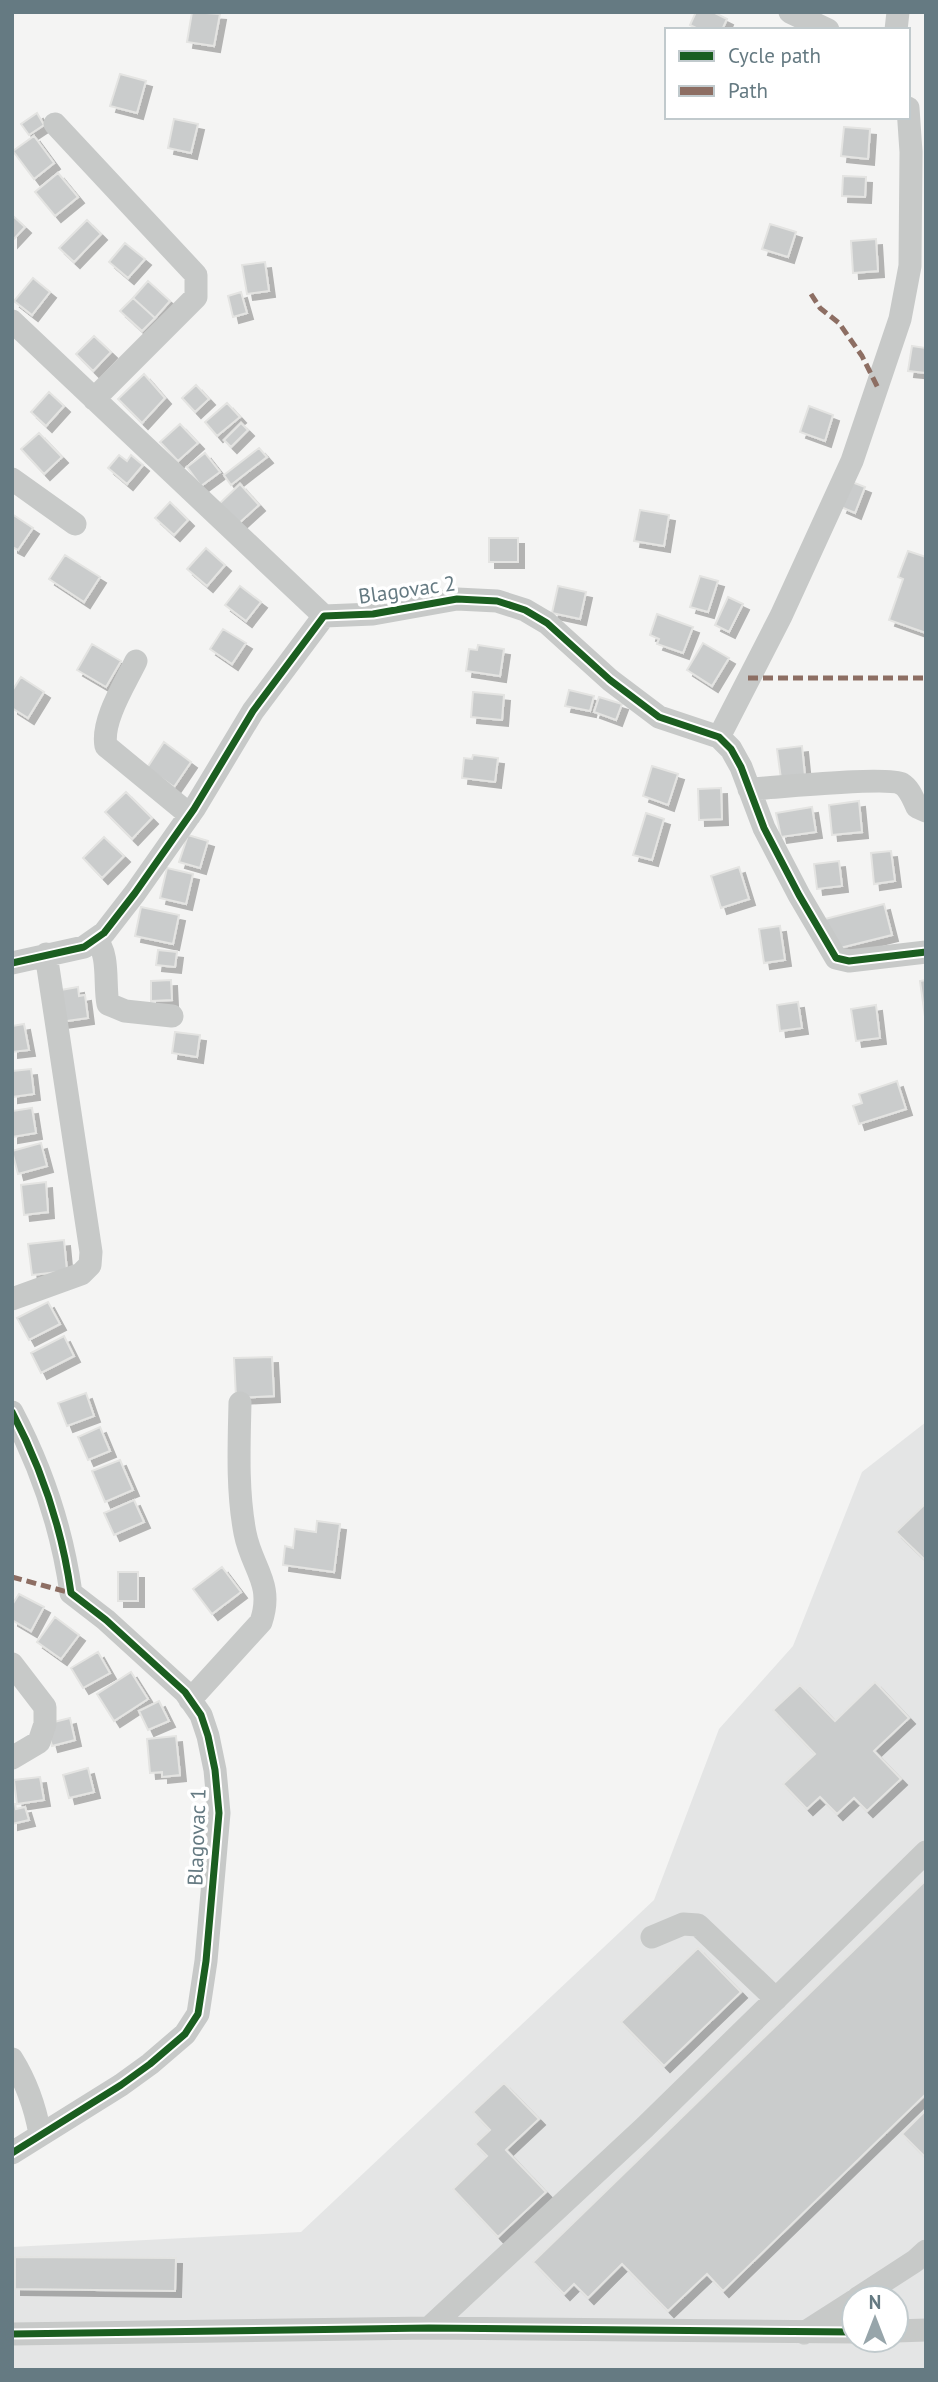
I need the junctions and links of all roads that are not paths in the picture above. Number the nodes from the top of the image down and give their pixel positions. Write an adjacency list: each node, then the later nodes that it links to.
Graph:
1 (790, 12): 2 (street)
2 (824, 28)
3 (909, 119): 5 (street)
4 (55, 124): 7 (street)
5 (918, 216): 12 (street)
6 (12, 321): 7 (street)
7 (94, 399): 10 (street)
8 (12, 479): 9 (street)
9 (75, 524)
10 (324, 617): 12 (street, Blagovac 2); 15 (street)
11 (136, 661): 15 (street)
12 (719, 737): 13 (street)
13 (750, 789): 14 (street); 17 (street)
14 (926, 811)
15 (190, 815): 16 (street)
16 (96, 940): 18 (street); 20 (street)
17 (926, 952)
18 (46, 954): 19 (street); 21 (street)
19 (12, 963)
20 (172, 1016)
21 (12, 1298)
22 (240, 1403): 25 (street)
23 (12, 1412): 25 (street, Blagovac 1)
24 (12, 1664): 26 (street)
25 (190, 1700): 31 (street, Blagovac 1)
26 (12, 1758)
27 (926, 1852): 29 (street)
28 (652, 1937): 29 (street)
29 (775, 1999): 36 (street)
30 (12, 2059): 31 (street)
31 (40, 2134): 32 (street, Blagovac 1)
32 (12, 2153)
33 (926, 2251): 34 (street)
34 (879, 2284)
35 (840, 2309): 38 (street)
36 (429, 2328): 38 (street); 39 (street)
37 (840, 2332): 38 (street)
38 (804, 2333)
39 (12, 2334)

